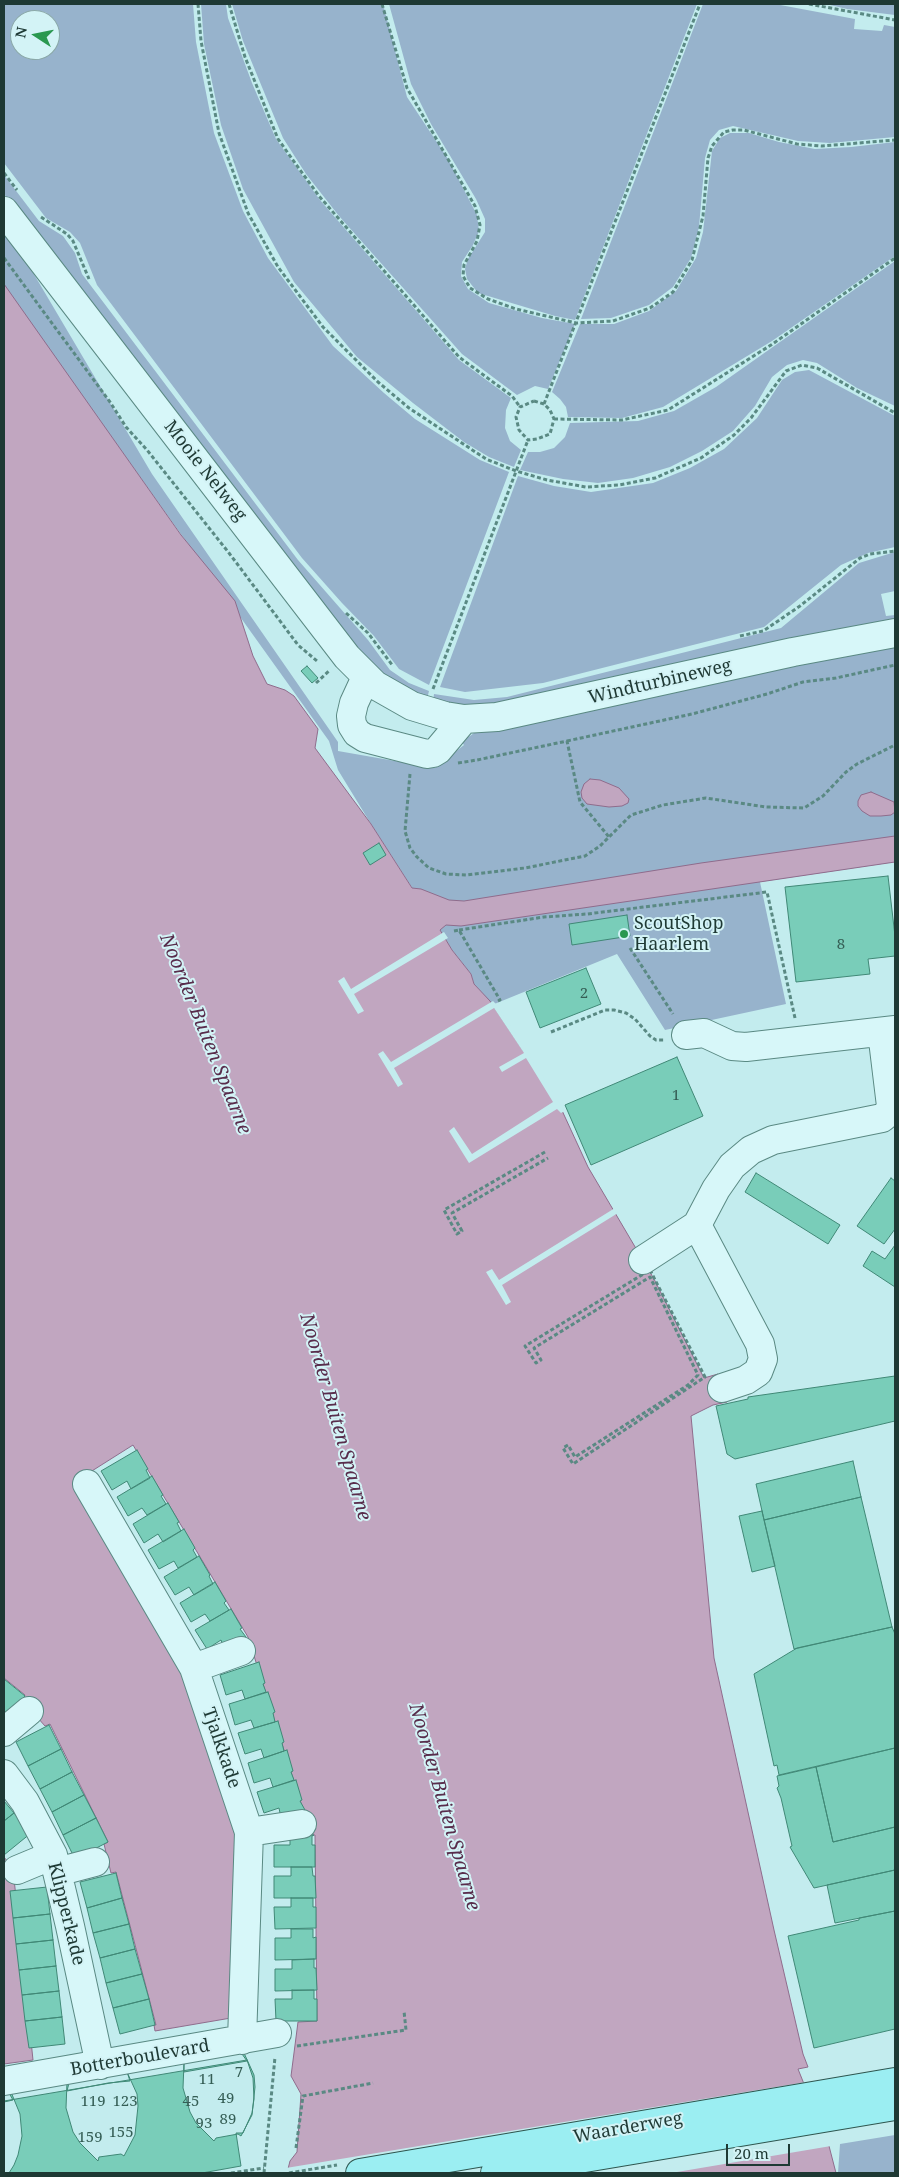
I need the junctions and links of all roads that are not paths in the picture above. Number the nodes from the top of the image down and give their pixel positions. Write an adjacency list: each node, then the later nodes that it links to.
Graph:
1 (4, 211): 3 (street, Mooie Nelweg)
2 (895, 633): 5 (street, Windturbineweg)
3 (366, 678): 4 (street, Mooie Nelweg); 5 (street)
4 (431, 696): 5 (street, Windturbineweg)
5 (464, 719)
6 (889, 1031): 7 (street); 8 (street)
7 (686, 1034)
8 (697, 1225): 9 (street); 10 (street)
9 (643, 1260)
10 (714, 1383)
11 (87, 1484): 13 (street, Tjalkkade)
12 (241, 1650): 13 (street)
13 (194, 1668): 18 (street, Tjalkkade)
14 (29, 1711): 15 (street)
15 (4, 1732)
16 (4, 1774): 20 (street, Klipperkade)
17 (302, 1824): 18 (street)
18 (249, 1832): 22 (street, Tjalkkade)
19 (95, 1862): 20 (street)
20 (55, 1863): 21 (street); 24 (street, Klipperkade)
21 (17, 1870)
22 (242, 2040): 23 (street, Botterboulevard); 24 (street, Botterboulevard)
23 (286, 2040)
24 (100, 2065): 25 (street, Botterboulevard)
25 (4, 2081)
26 (895, 2082): 28 (main road, Waarderweg)
27 (895, 2106): 29 (main road, Waarderweg)
28 (360, 2173)
29 (495, 2173)

